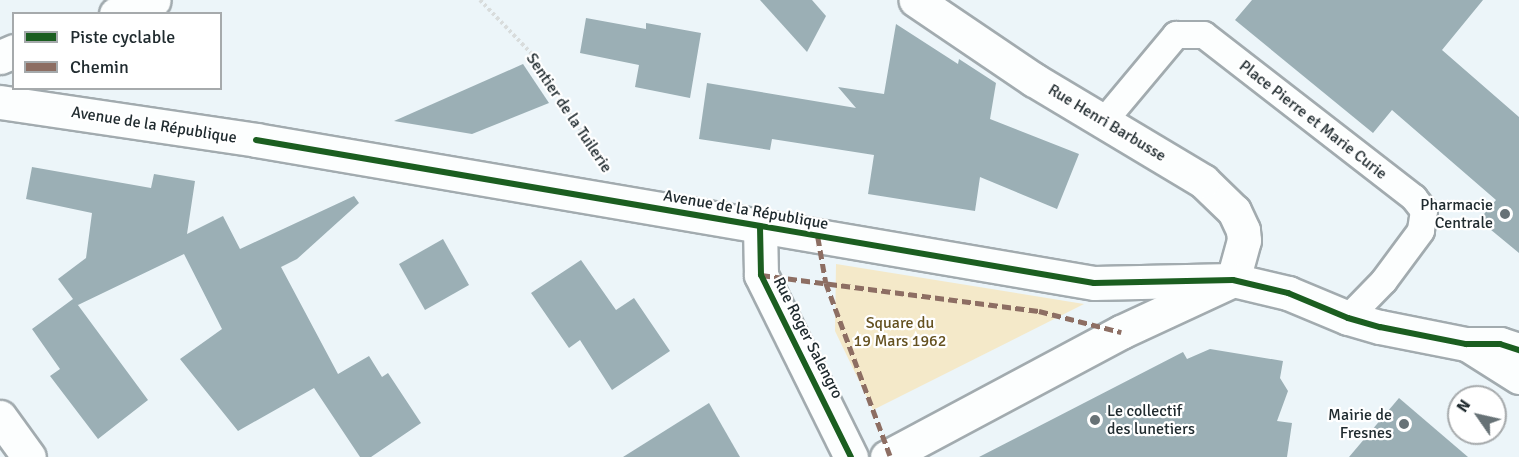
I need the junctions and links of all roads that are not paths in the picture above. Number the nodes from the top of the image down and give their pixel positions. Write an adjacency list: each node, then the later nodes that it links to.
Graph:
1 (154, 0): 3 (street)
2 (916, 0): 5 (street, Rue Henri Barbusse)
3 (121, 12)
4 (0, 102): 6 (street, Avenue de la République)
5 (1104, 120): 7 (street, Rue Henri Barbusse); 8 (lane, Place Pierre et Marie Curie)
6 (760, 227): 7 (street, Avenue de la République); 14 (street, Rue Roger Salengro)
7 (1233, 279): 8 (street); 15 (street)
8 (1348, 318): 9 (street)
9 (1466, 344): 10 (street); 11 (street)
10 (1519, 350)
11 (1519, 377)
12 (0, 417): 13 (street)
13 (29, 457)
14 (851, 457)
15 (887, 457)

